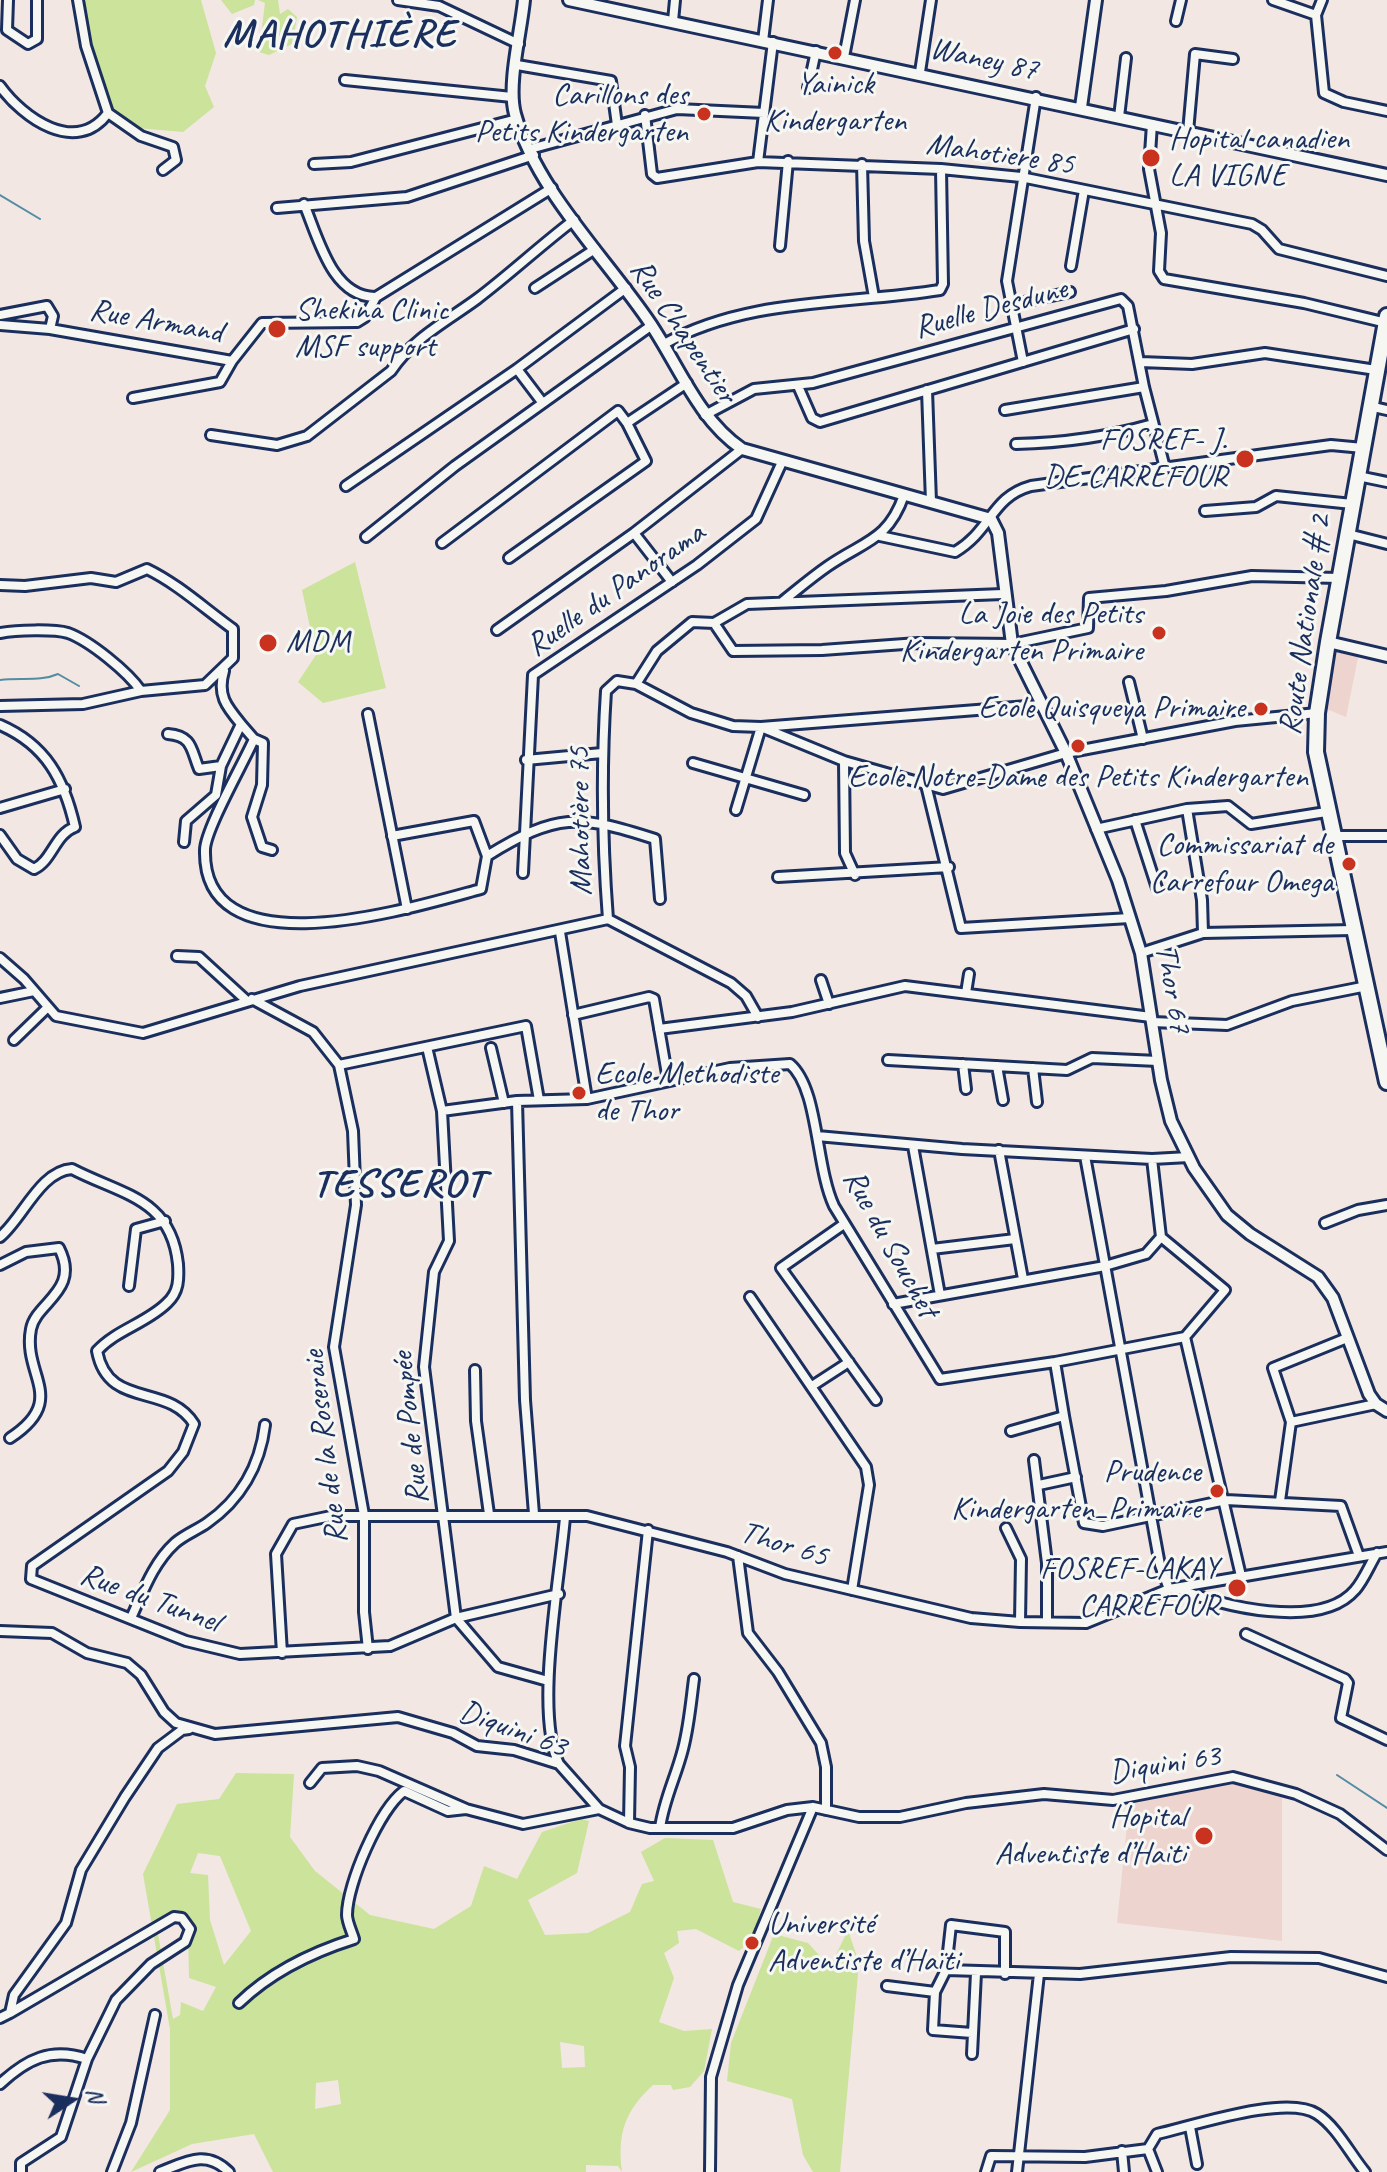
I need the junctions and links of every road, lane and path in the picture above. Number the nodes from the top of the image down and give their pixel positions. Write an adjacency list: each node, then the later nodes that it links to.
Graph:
1 (8, 0): 19 (street)
2 (37, 0): 19 (street)
3 (78, 0): 35 (street)
4 (398, 0): 21 (street)
5 (524, 0): 21 (street, Rue Chapentier)
6 (569, 0): 15 (street, Waney 87)
7 (675, 0): 17 (street)
8 (768, 0): 20 (street)
9 (855, 0): 23 (street)
10 (931, 0): 27 (street)
11 (1096, 0): 33 (street)
12 (1181, 0): 18 (street)
13 (1273, 0): 16 (street)
14 (1322, 0): 16 (street)
15 (596, 3): 17 (street, Waney 87)
16 (1316, 15): 34 (street)
17 (673, 21): 20 (street, Waney 87)
18 (1176, 21)
19 (4, 23)
20 (768, 42): 22 (street, Waney 87); 36 (street)
21 (519, 44): 26 (street, Rue Chapentier)
22 (816, 51): 23 (street, Waney 87); 30 (street)
23 (844, 57): 27 (street, Waney 87)
24 (1126, 58): 38 (street)
25 (1233, 59): 42 (street)
26 (517, 65): 31 (street, Rue Chapentier); 41 (street)
27 (920, 72): 32 (street, Waney 87)
28 (345, 80): 31 (street)
29 (0, 86): 35 (street)
30 (808, 88)
31 (512, 97): 39 (street, Rue Chapentier)
32 (1036, 97): 33 (street, Waney 87); 51 (street)
33 (1081, 107): 38 (street, Waney 87)
34 (1387, 111)
35 (108, 113): 49 (street)
36 (764, 113): 37 (street); 45 (street)
37 (645, 115): 41 (street); 45 (street, Mahotiere 85)
38 (1119, 117): 40 (street, Waney 87)
39 (517, 119): 43 (street, Rue Chapentier); 46 (street)
40 (1152, 124): 42 (street, Waney 87); 55 (street)
41 (617, 125): 43 (street)
42 (1188, 132): 50 (street, Waney 87)
43 (532, 152): 52 (street, Rue Chapentier); 54 (street)
44 (788, 161): 45 (street, Mahotiere 85); 47 (street, Mahotiere 85); 58 (street)
45 (758, 162)
46 (314, 164)
47 (862, 164): 48 (street, Mahotiere 85); 66 (street)
48 (941, 169): 51 (street, Mahotiere 85); 66 (street)
49 (163, 170)
50 (1387, 175)
51 (1021, 177): 53 (street, Mahotiere 85); 67 (street)
52 (552, 188): 57 (street, Rue Chapentier); 65 (street, Rue Armand)
53 (1084, 190): 55 (street, Mahotiere 85); 60 (street)
54 (304, 204): 56 (street); 65 (street)
55 (1155, 205): 61 (street, Mahotiere 85); 69 (street)
56 (277, 208)
57 (574, 220): 59 (street, Rue Chapentier); 93 (street)
58 (780, 246)
59 (595, 249): 62 (street); 63 (street, Rue Chapentier)
60 (1071, 266)
61 (1387, 276)
62 (535, 288)
63 (626, 288): 71 (street, Rue Chapentier); 79 (street)
64 (1070, 292): 67 (street)
65 (376, 297): 76 (street, Rue Armand)
66 (874, 297): 75 (street)
67 (1010, 305): 72 (street)
68 (0, 315): 73 (street, Rue Armand)
69 (1386, 320): 80 (main road, Route Nationale # 2)
70 (0, 325): 73 (street)
71 (652, 325): 75 (street, Rue Chapentier); 86 (street)
72 (1015, 327): 74 (street, Ruelle Desdune); 77 (street); 82 (street, Ruelle Desdune)
73 (50, 329): 76 (street, Rue Armand)
74 (1134, 329): 77 (street); 78 (street, Ruelle Desdune)
75 (664, 344): 81 (street, Rue Chapentier)
76 (232, 361): 85 (street)
77 (1023, 362): 84 (street)
78 (1141, 362): 80 (street); 83 (street, Ruelle Desdune)
79 (517, 369): 86 (street); 101 (street)
80 (1376, 370): 87 (main road, Route Nationale # 2)
81 (687, 383): 90 (street, Rue Chapentier); 91 (street)
82 (798, 386): 84 (street); 90 (street, Ruelle Desdune)
83 (1144, 387): 88 (street); 92 (street, Ruelle Desdune)
84 (927, 390): 103 (street)
85 (133, 398)
86 (542, 402): 110 (street)
87 (1369, 406): 89 (street); 95 (main road, Route Nationale # 2)
88 (1005, 410)
89 (1387, 410)
90 (705, 415): 96 (street, Rue Chapentier)
91 (627, 423): 111 (street); 113 (street)
92 (1153, 424): 94 (street); 98 (street, Ruelle Desdune)
93 (211, 435)
94 (1016, 444)
95 (1363, 448): 98 (street); 99 (main road, Route Nationale # 2)
96 (742, 449): 97 (street, Rue Chapentier); 107 (street)
97 (782, 462): 102 (street, Rue Chapentier); 115 (street, Ruelle du Panorama)
98 (1165, 468): 106 (street)
99 (1358, 476): 100 (street); 104 (main road, Route Nationale # 2)
100 (1387, 482)
101 (346, 486)
102 (904, 495): 103 (street, Rue Chapentier); 109 (street)
103 (931, 502): 106 (street, Rue Chapentier)
104 (1352, 504): 105 (street); 108 (main road, Route Nationale # 2)
105 (1205, 511)
106 (991, 519): 109 (street); 117 (street, Thor 67)
107 (634, 533): 115 (street); 120 (street)
108 (1348, 534): 112 (street); 114 (main road, Route Nationale # 2)
109 (880, 536): 118 (street)
110 (366, 537)
111 (442, 543)
112 (1387, 544)
113 (509, 558)
114 (1339, 578): 122 (main road, Route Nationale # 2); 123 (street)
115 (672, 582): 143 (street, Ruelle du Panorama)
116 (0, 585): 125 (street)
117 (1003, 594): 118 (street); 123 (street, Thor 67)
118 (783, 601): 119 (street)
119 (714, 623): 123 (street); 127 (street)
120 (497, 630)
121 (0, 633): 129 (street)
122 (1328, 642): 124 (street); 133 (main road, Route Nationale # 2)
123 (1012, 644): 131 (street, Thor 67)
124 (1387, 656)
125 (227, 665): 128 (street); 130 (street)
126 (1129, 682): 140 (street)
127 (636, 684): 137 (street); 141 (street, Mahotière 75)
128 (205, 685): 129 (street); 130 (street)
129 (141, 691): 132 (street)
130 (222, 701): 135 (street)
131 (1040, 705): 137 (street); 142 (street, Thor 67)
132 (0, 706)
133 (1317, 713): 140 (street); 154 (main road, Route Nationale # 2)
134 (368, 714): 160 (street)
135 (241, 724): 139 (street); 146 (street)
136 (0, 725): 149 (street)
137 (761, 727): 144 (street); 147 (street)
138 (168, 734): 146 (street)
139 (254, 739): 164 (street); 172 (street)
140 (1143, 739): 142 (street)
141 (602, 753): 143 (street); 156 (street, Mahotière 75)
142 (1066, 753): 148 (street); 157 (street, Thor 67)
143 (526, 760): 158 (street, Ruelle du Panorama)
144 (844, 761): 148 (street); 168 (street)
145 (693, 763): 147 (street)
146 (221, 766): 163 (street)
147 (747, 778): 150 (street); 153 (street)
148 (926, 785): 166 (street)
149 (65, 789): 151 (street); 159 (street)
150 (804, 795)
151 (0, 808)
152 (1187, 809): 154 (street); 155 (street); 177 (street)
153 (736, 810)
154 (1326, 812): 161 (main road, Route Nationale # 2)
155 (1135, 820): 157 (street); 170 (street)
156 (600, 821): 158 (street); 171 (street); 174 (street, Mahotière 75)
157 (1096, 829): 173 (street, Thor 67)
158 (523, 834): 165 (street); 167 (street, Ruelle du Panorama)
159 (0, 835)
160 (392, 836): 165 (street); 172 (street)
161 (1332, 836): 162 (street); 175 (main road, Route Nationale # 2)
162 (1387, 836)
163 (184, 842)
164 (272, 850)
165 (487, 856): 172 (street)
166 (949, 867): 168 (street); 173 (street)
167 (523, 873)
168 (855, 875): 169 (street)
169 (778, 877)
170 (1157, 888)
171 (660, 899)
172 (407, 909)
173 (1130, 918): 178 (street, Thor 67)
174 (608, 919): 176 (street, Mahotière 75); 191 (street)
175 (1353, 930): 177 (street); 183 (main road, Route Nationale # 2)
176 (560, 932): 187 (street, Mahotière 75); 190 (street)
177 (1203, 933): 178 (street)
178 (1141, 953): 192 (street, Thor 67)
179 (177, 956): 187 (street, Rue de la Roseraie)
180 (0, 958): 184 (street, Mahotière 75)
181 (969, 974): 185 (street)
182 (821, 980): 188 (street)
183 (1367, 986): 192 (street); 204 (main road, Route Nationale # 2)
184 (34, 991): 186 (street); 189 (street, Mahotière 75)
185 (966, 993): 188 (street); 192 (street)
186 (0, 998)
187 (250, 1000): 189 (street, Mahotière 75); 200 (street, Rue de la Roseraie)
188 (829, 1004): 191 (street)
189 (48, 1007): 194 (street)
190 (573, 1015): 193 (street); 206 (street)
191 (758, 1017): 193 (street)
192 (1152, 1019): 198 (street, Thor 67)
193 (659, 1029): 203 (street)
194 (14, 1040)
195 (427, 1047): 200 (street); 207 (street); 212 (street, Rue de Pompée)
196 (491, 1048): 211 (street)
197 (888, 1060): 199 (street)
198 (1158, 1061): 202 (street); 217 (street, Thor 67)
199 (963, 1064): 201 (street); 205 (street)
200 (339, 1065): 257 (street, Rue de la Roseraie)
201 (997, 1066): 202 (street); 208 (street)
202 (1033, 1068): 210 (street)
203 (668, 1080): 206 (street, Rue du Souchet); 213 (street, Rue du Souchet)
204 (1387, 1082)
205 (966, 1089)
206 (587, 1099): 207 (street, Rue du Souchet)
207 (539, 1100): 209 (street, Rue du Souchet)
208 (1003, 1100)
209 (517, 1101): 211 (street, Rue du Souchet); 256 (street)
210 (1037, 1102)
211 (504, 1103): 212 (street, Rue du Souchet)
212 (442, 1111): 254 (street, Rue de Pompée)
213 (817, 1136): 214 (street); 222 (street, Rue du Souchet)
214 (913, 1146): 215 (street); 226 (street)
215 (999, 1150): 216 (street); 225 (street)
216 (1085, 1156): 218 (street); 228 (street)
217 (1189, 1157): 218 (street); 235 (street, Thor 67)
218 (1152, 1159): 224 (street)
219 (1387, 1205): 221 (street)
220 (165, 1221): 223 (street); 230 (street); 269 (street, Rue du Tunnel)
221 (1325, 1223)
222 (844, 1224): 233 (street, Rue du Souchet); 237 (street)
223 (0, 1237)
224 (1161, 1237): 228 (street); 234 (street)
225 (1015, 1239): 226 (street); 229 (street)
226 (932, 1249): 231 (street)
227 (0, 1265): 248 (street)
228 (1105, 1266): 229 (street); 236 (street)
229 (1023, 1279): 231 (street)
230 (129, 1286)
231 (940, 1295): 233 (street)
232 (750, 1297): 240 (street)
233 (893, 1304): 238 (street, Rue du Souchet)
234 (1185, 1337): 236 (street, Rue du Souchet); 252 (street)
235 (1347, 1338): 242 (street, Thor 67); 245 (street)
236 (1120, 1349): 238 (street, Rue du Souchet); 258 (street)
237 (849, 1362): 240 (street); 241 (street)
238 (1055, 1362): 244 (street)
239 (475, 1370): 255 (street)
240 (812, 1386): 267 (street)
241 (876, 1400)
242 (1376, 1404): 243 (street); 245 (street)
243 (1387, 1411)
244 (1064, 1416): 247 (street); 250 (street)
245 (1291, 1422): 253 (street)
246 (265, 1425): 269 (street)
247 (1011, 1431)
248 (10, 1438)
249 (1034, 1460): 251 (street)
250 (1076, 1477): 251 (street); 258 (street)
251 (1039, 1485): 272 (street)
252 (1226, 1500): 253 (street); 258 (street); 265 (street)
253 (1280, 1501): 264 (street)
254 (444, 1514): 255 (street, Thor 65); 257 (street, Thor 65); 270 (street, Rue de Pompée)
255 (489, 1514): 256 (street, Thor 65)
256 (534, 1514): 259 (street, Thor 65)
257 (364, 1515): 275 (street, Rue de la Roseraie); 276 (street, Thor 65)
258 (1152, 1516): 266 (street)
259 (565, 1517): 261 (street, Thor 65); 268 (street)
260 (1006, 1528): 271 (street)
261 (648, 1530): 263 (street, Thor 65); 287 (street)
262 (1382, 1552): 264 (street, Thor 65); 266 (street)
263 (738, 1556): 267 (street, Thor 65); 286 (street)
264 (1359, 1556): 265 (street, Thor 65)
265 (1241, 1576): 266 (street, Thor 65)
266 (1172, 1588): 272 (street, Thor 65)
267 (852, 1590): 271 (street, Thor 65)
268 (559, 1594): 270 (street, Rue du Tunnel); 278 (street)
269 (131, 1618): 276 (street, Rue du Tunnel)
270 (456, 1618): 275 (street, Rue du Tunnel); 278 (street)
271 (1020, 1622): 272 (street, Thor 65)
272 (1047, 1622)
273 (0, 1631): 279 (street)
274 (1246, 1634): 280 (street)
275 (368, 1649): 276 (street, Rue du Tunnel)
276 (282, 1653)
277 (694, 1679): 288 (street)
278 (548, 1681): 281 (street)
279 (190, 1729): 281 (street, Diquini 63); 298 (street)
280 (1387, 1740)
281 (559, 1764): 285 (street, Diquini 63)
282 (310, 1783): 284 (street)
283 (813, 1807): 286 (street, Diquini 63); 288 (street, Diquini 63); 314 (street)
284 (466, 1809): 285 (street); 297 (street)
285 (599, 1809): 287 (street, Diquini 63)
286 (826, 1810): 289 (street, Diquini 63)
287 (629, 1823): 288 (street, Diquini 63)
288 (660, 1828)
289 (1387, 1850)
290 (946, 1970): 291 (street); 292 (street); 296 (street)
291 (976, 1973): 292 (street); 301 (street)
292 (1005, 1974): 293 (street)
293 (1039, 1974): 294 (street); 308 (street)
294 (1387, 1977)
295 (887, 1986): 296 (street)
296 (935, 1992): 301 (street)
297 (239, 2003)
298 (10, 2013): 300 (street); 303 (street)
299 (155, 2015): 311 (street)
300 (0, 2018)
301 (972, 2033): 302 (street)
302 (972, 2054)
303 (87, 2059): 304 (street); 310 (street)
304 (0, 2084)
305 (1190, 2127): 306 (street); 309 (street); 319 (street)
306 (1148, 2149): 307 (street); 318 (street)
307 (1122, 2151): 308 (street); 317 (street)
308 (1018, 2157): 315 (street); 316 (street)
309 (1197, 2164)
310 (21, 2172)
311 (112, 2172)
312 (160, 2172): 313 (street)
313 (229, 2172)
314 (710, 2172)
315 (986, 2172)
316 (1017, 2172)
317 (1124, 2172)
318 (1157, 2172)
319 (1365, 2172)

